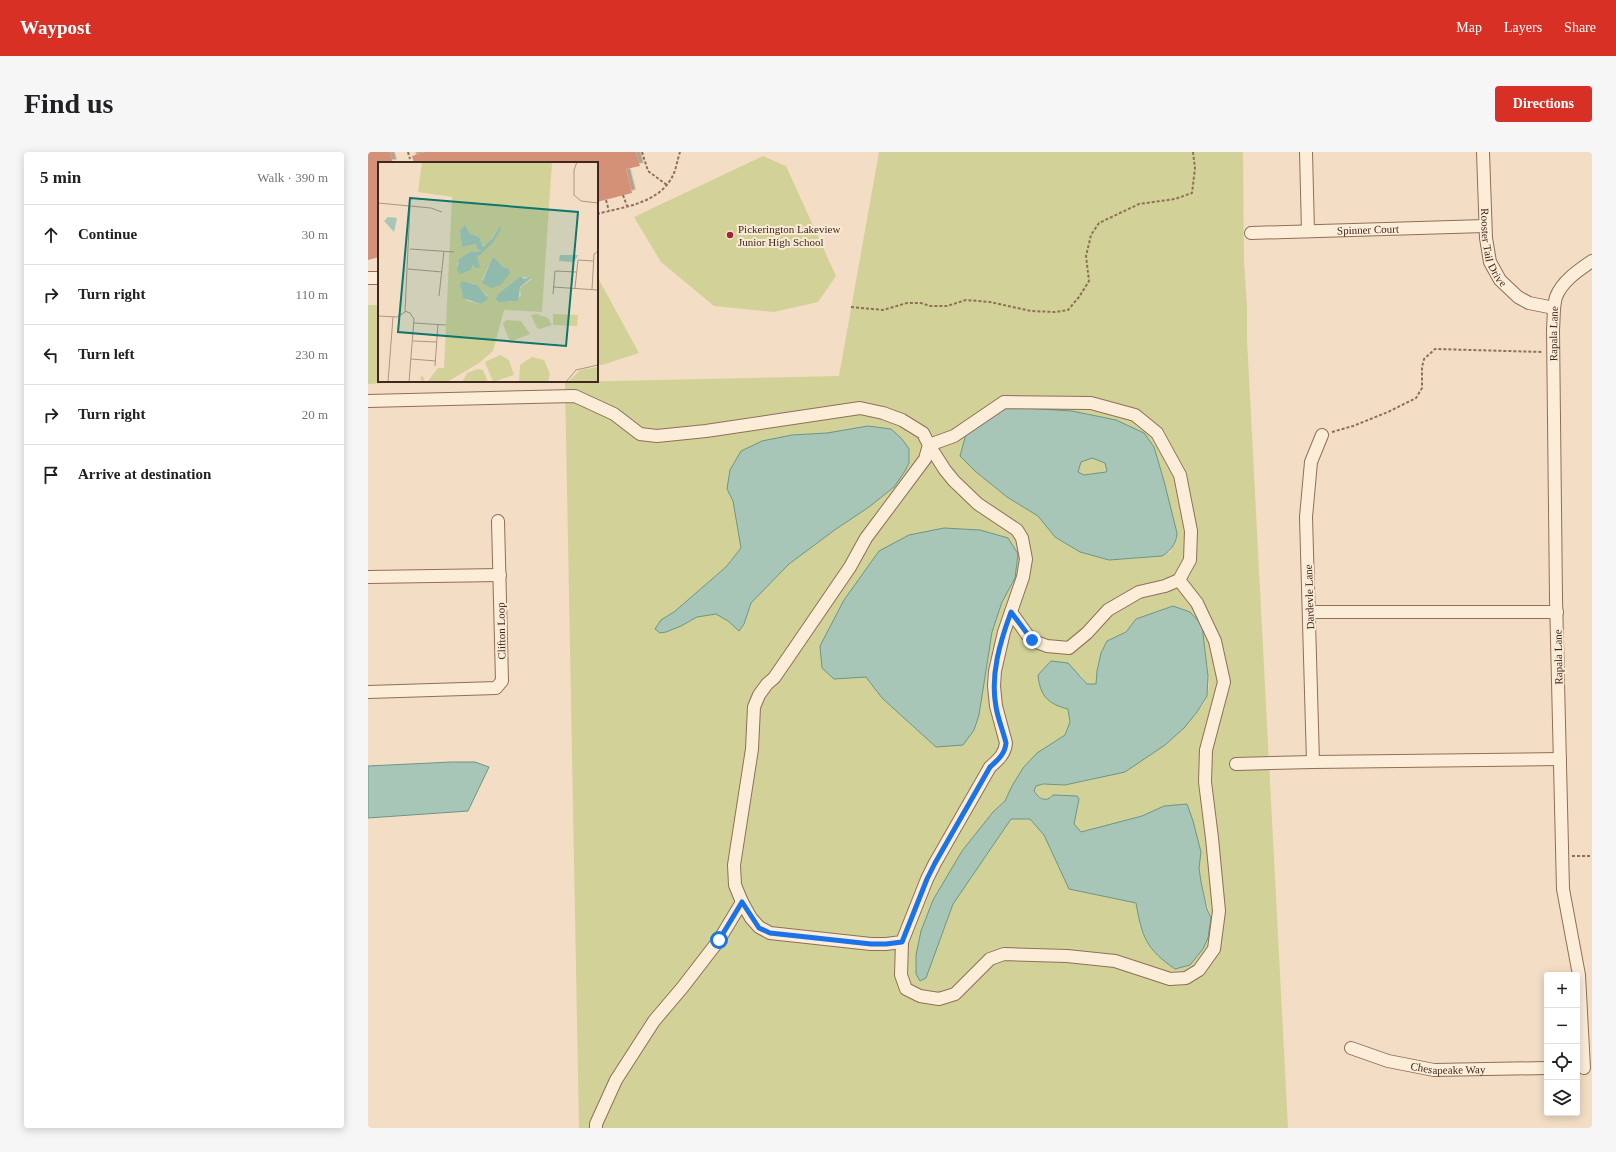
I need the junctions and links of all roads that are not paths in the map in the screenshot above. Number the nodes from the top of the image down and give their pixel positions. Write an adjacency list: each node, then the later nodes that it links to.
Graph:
1 (1306, 152): 4 (street)
2 (1483, 152): 3 (street, Rooster Tail Drive)
3 (1485, 226): 4 (street, Spinner Court); 7 (street, Rooster Tail Drive)
4 (1308, 231): 5 (street, Spinner Court)
5 (1251, 233)
6 (1592, 261): 7 (street, Rapala Lane)
7 (1554, 308): 17 (street, Rapala Lane)
8 (368, 401): 10 (street)
9 (1322, 435): 16 (street, Dardevle Lane)
10 (929, 445): 14 (street); 15 (street); 22 (street)
11 (498, 521): 12 (street, Clifton Loop)
12 (500, 575): 13 (street); 18 (street, Clifton Loop)
13 (368, 578)
14 (1179, 580): 15 (street); 23 (street)
15 (1011, 612): 23 (street)
16 (1310, 612): 17 (street); 20 (street, Dardevle Lane)
17 (1557, 612): 19 (street, Rapala Lane)
18 (368, 692)
19 (1560, 759): 20 (street); 26 (street, Rapala Lane)
20 (1313, 762): 21 (street)
21 (1236, 764)
22 (742, 902): 23 (street); 27 (street)
23 (902, 942)
24 (1351, 1048): 25 (street, Chesapeake Way)
25 (1544, 1068)
26 (1584, 1068)
27 (596, 1128)

